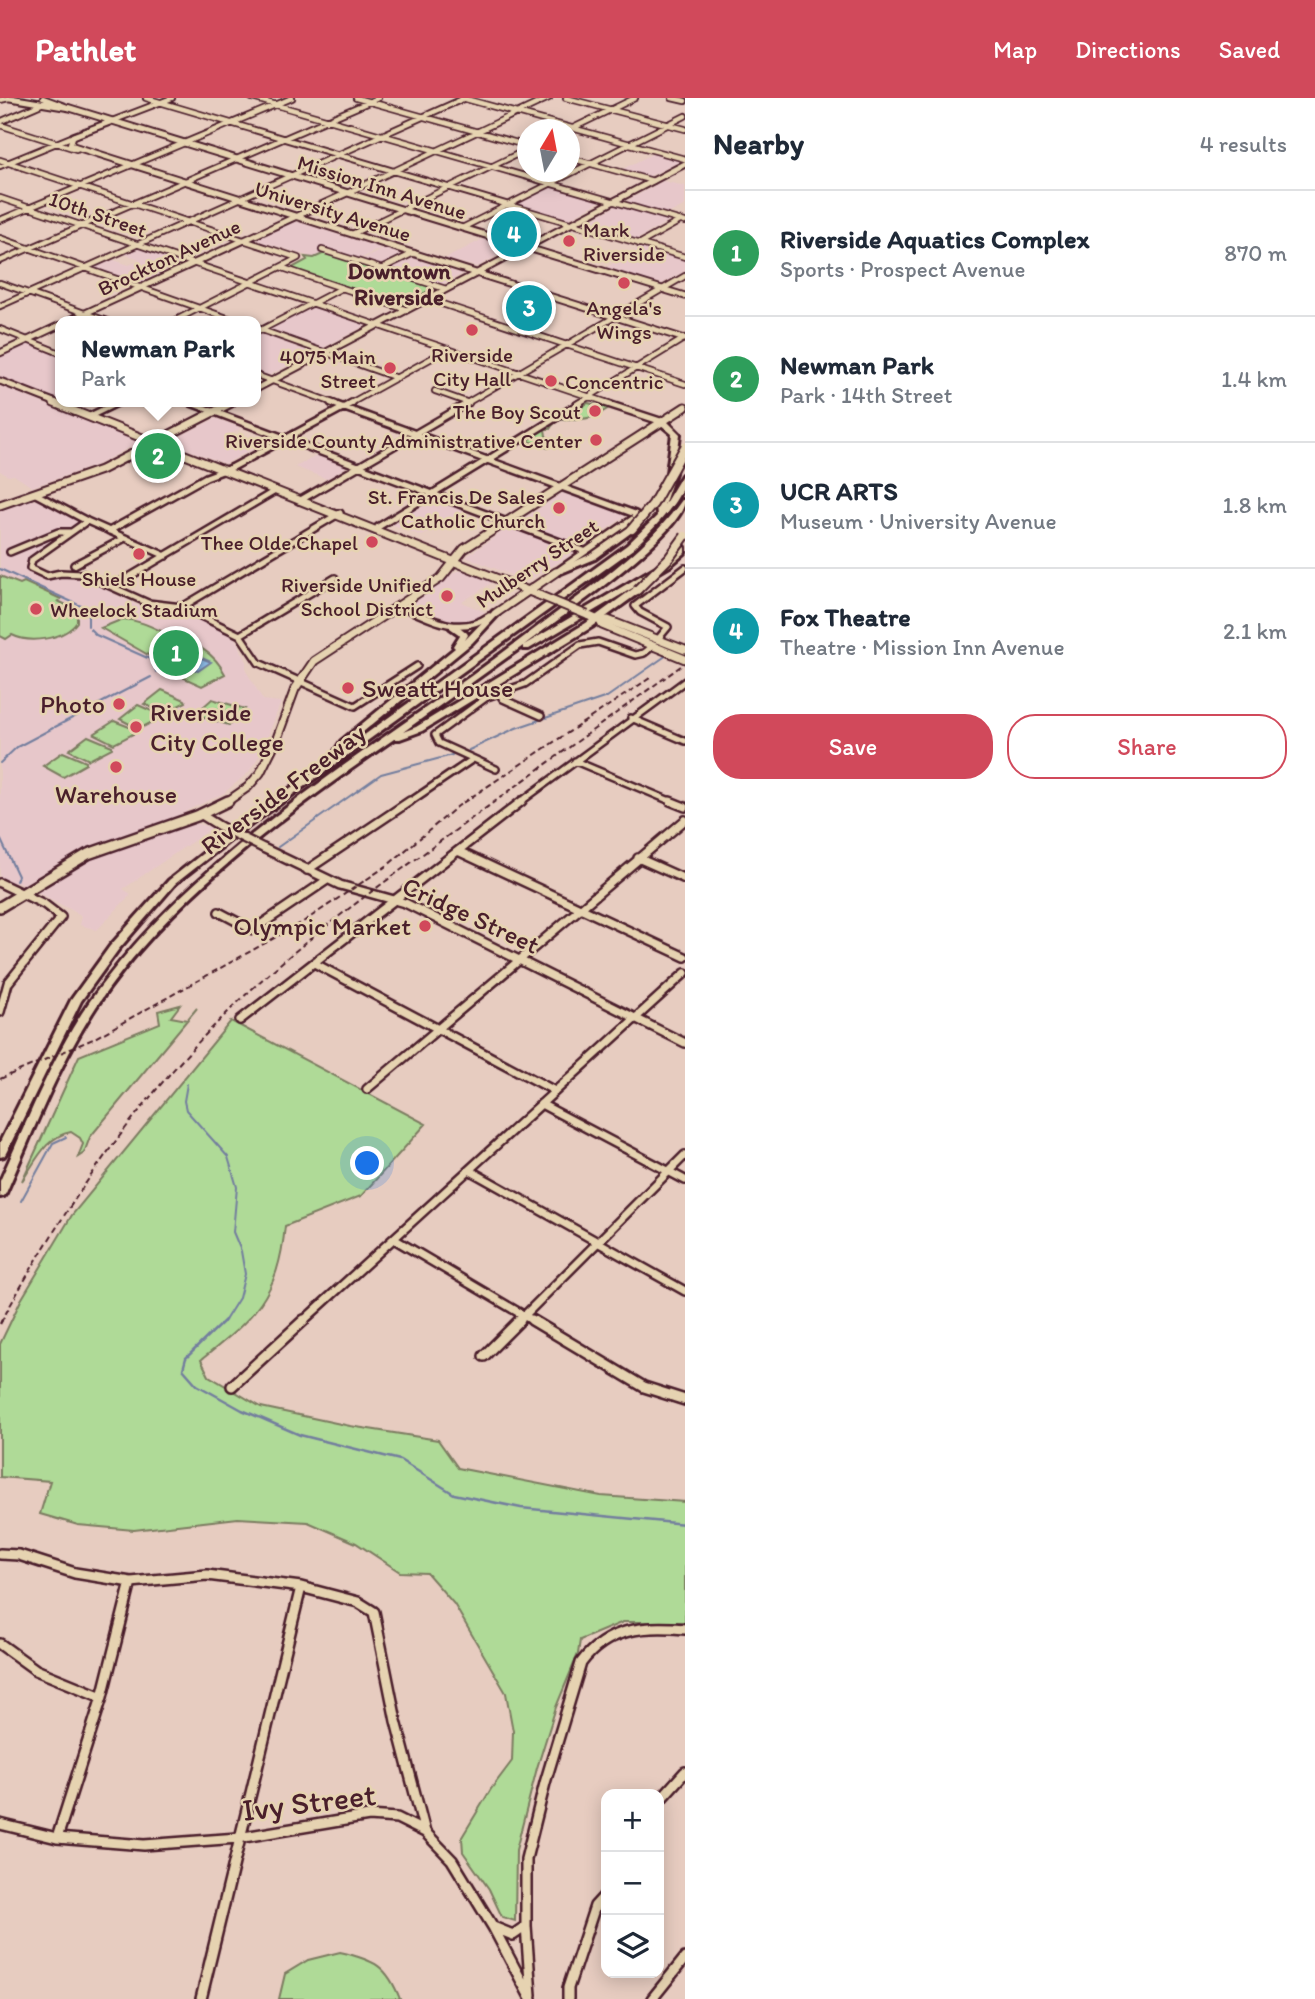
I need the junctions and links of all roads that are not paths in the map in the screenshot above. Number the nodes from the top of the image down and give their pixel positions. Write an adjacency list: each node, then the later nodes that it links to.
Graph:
1 (10, 98): 14 (street); 15 (main road, Mission Inn Avenue)
2 (37, 98): 15 (street)
3 (146, 98): 18 (street)
4 (172, 98): 18 (street)
5 (252, 98): 19 (street)
6 (292, 98): 19 (street)
7 (356, 98): 17 (street)
8 (378, 98): 17 (street)
9 (463, 98): 21 (street); 22 (street)
10 (549, 98): 21 (street, Brockton Avenue)
11 (566, 98): 20 (street)
12 (635, 98): 20 (street)
13 (672, 98): 16 (street)
14 (0, 100)
15 (44, 100): 26 (main road, Mission Inn Avenue); 27 (street)
16 (685, 101)
17 (369, 102): 22 (street); 25 (street)
18 (161, 103): 26 (street); 28 (street)
19 (276, 105): 25 (street); 28 (street)
20 (611, 110): 29 (street); 30 (street)
21 (517, 113): 24 (street); 33 (street, Brockton Avenue)
22 (423, 116): 33 (street); 34 (street)
23 (685, 116): 29 (street)
24 (537, 119)
25 (328, 120): 34 (street); 35 (street)
26 (111, 121): 36 (main road); 37 (main road, Mission Inn Avenue)
27 (1, 123): 36 (street, University Avenue)
28 (232, 123): 35 (street); 37 (street)
29 (667, 124): 31 (street); 38 (street)
30 (580, 125)
31 (685, 129)
32 (580, 131): 38 (street)
33 (478, 132): 39 (street); 41 (street, Brockton Avenue)
34 (381, 135): 41 (street); 43 (street)
35 (284, 139): 43 (street); 44 (street)
36 (67, 140): 40 (street, University Avenue); 40 (main road, University Avenue); 48 (street); 50 (main road, University Avenue)
37 (184, 143): 44 (main road, Mission Inn Avenue); 50 (street)
38 (630, 144): 47 (street); 49 (street)
39 (517, 145)
40 (86, 151): 50 (main road, University Avenue)
41 (436, 151): 52 (street); 53 (street, Brockton Avenue)
42 (517, 153): 52 (street)
43 (337, 155): 53 (street); 54 (street)
44 (236, 159): 54 (main road, Mission Inn Avenue); 55 (street)
45 (0, 160): 48 (street)
46 (580, 161): 49 (street)
47 (685, 161): 56 (main road)
48 (8, 162): 51 (street); 58 (street)
49 (590, 163): 56 (street); 57 (street)
50 (132, 165): 55 (main road, University Avenue); 58 (street)
51 (0, 166)
52 (491, 167): 57 (street); 59 (street)
53 (392, 171): 59 (street); 60 (street, Brockton Avenue)
54 (290, 176): 60 (main road, Mission Inn Avenue); 62 (street)
55 (184, 181): 62 (main road, University Avenue); 64 (street)
56 (653, 181): 63 (main road)
57 (549, 184): 63 (street); 65 (street)
58 (80, 186): 64 (street); 66 (street)
59 (448, 188): 65 (street); 67 (street)
60 (346, 193): 67 (main road, Mission Inn Avenue); 68 (main road, Brockton Avenue)
61 (0, 198): 66 (street, 10th Street)
62 (239, 198): 68 (main road, University Avenue); 70 (street)
63 (613, 202): 71 (street); 72 (main road)
64 (134, 204): 70 (street); 73 (street)
65 (507, 205): 72 (street); 74 (street)
66 (29, 208): 69 (street); 73 (street, 10th Street)
67 (403, 210): 74 (main road, Mission Inn Avenue); 75 (street)
68 (295, 216): 75 (main road, University Avenue); 77 (main road, Brockton Avenue)
69 (0, 220)
70 (187, 221): 77 (street); 79 (street)
71 (683, 222): 78 (street)
72 (571, 224): 78 (street); 81 (main road)
73 (82, 226): 79 (street, 10th Street); 80 (street)
74 (462, 228): 81 (main road, Mission Inn Avenue)
75 (352, 234): 83 (main road, University Avenue)
76 (0, 238): 80 (street)
77 (244, 239): 86 (main road, Brockton Avenue); 87 (street)
78 (639, 244): 84 (street)
79 (137, 245): 86 (street, 10th Street); 89 (street)
80 (28, 248): 85 (street); 89 (street)
81 (525, 248): 90 (main road); 97 (main road, Mission Inn Avenue)
82 (322, 250): 88 (street)
83 (414, 253): 88 (street); 90 (main road, University Avenue)
84 (685, 257)
85 (0, 261)
86 (193, 263): 93 (street, 10th Street); 94 (main road, Brockton Avenue)
87 (283, 268): 93 (street); 95 (street)
88 (382, 268): 96 (street)
89 (84, 269): 94 (street); 98 (street)
90 (476, 273): 96 (main road); 110 (main road, University Avenue)
91 (685, 276): 97 (street)
92 (0, 283): 98 (street)
93 (252, 284): 101 (street, 10th Street); 103 (street)
94 (140, 288): 103 (street); 105 (main road, Brockton Avenue)
95 (342, 288): 101 (street); 104 (street)
96 (446, 289): 100 (main road)
97 (662, 289): 99 (main road, Mission Inn Avenue); 110 (street)
98 (28, 293): 102 (street); 105 (street)
99 (685, 296)
100 (427, 299): 104 (main road); 118 (street)
101 (311, 304): 111 (street, 10th Street); 114 (street)
102 (0, 306)
103 (201, 309): 108 (street); 109 (street)
104 (407, 310): 111 (main road)
105 (85, 313): 106 (main road, Brockton Avenue); 107 (street)
106 (79, 316)
107 (93, 316)
108 (185, 316)
109 (221, 316)
110 (615, 317): 116 (main road, University Avenue); 118 (street)
111 (377, 326): 119 (street, 10th Street); 122 (main road)
112 (55, 327): 117 (main road)
113 (0, 329): 117 (street)
114 (261, 329)
115 (261, 331): 122 (street)
116 (684, 339): 123 (street)
117 (27, 341): 120 (street); 121 (main road)
118 (568, 346): 123 (street); 124 (street)
119 (448, 349): 124 (street, 10th Street); 126 (street)
120 (55, 351)
121 (0, 353)
122 (325, 353): 126 (street); 127 (main road)
123 (636, 368): 129 (street); 132 (street)
124 (518, 374): 132 (street, 10th Street); 133 (street)
125 (261, 377): 127 (street)
126 (397, 377): 139 (street)
127 (272, 381): 130 (main road); 139 (street)
128 (0, 382): 134 (main road)
129 (685, 384)
130 (261, 386)
131 (435, 391): 133 (street)
132 (589, 397): 143 (street, 10th Street); 148 (street)
133 (469, 402): 144 (street)
134 (55, 403)
135 (66, 407): 142 (main road)
136 (108, 407): 142 (street)
137 (204, 407): 141 (street)
138 (223, 407): 141 (main road)
139 (345, 407): 144 (street); 145 (street)
140 (685, 407): 143 (main road)
141 (215, 411): 145 (street); 146 (main road)
142 (90, 416): 146 (main road)
143 (663, 422): 152 (main road); 160 (highway)
144 (415, 433): 148 (street); 149 (street)
145 (288, 439): 149 (street); 150 (street)
146 (155, 442): 150 (main road); 155 (main road)
147 (685, 447): 176 (highway, bridge)
148 (486, 459): 152 (street); 154 (street)
149 (359, 466): 154 (street); 156 (street)
150 (224, 471): 153 (main road); 165 (street)
151 (685, 477): 160 (highway, Riverside Freeway)
152 (563, 487): 163 (main road); 170 (street, Mulberry Street)
153 (275, 491): 156 (main road); 172 (street)
154 (431, 493): 163 (street); 164 (street)
155 (34, 494): 158 (main road); 161 (street)
156 (302, 500): 159 (main road)
157 (685, 502): 192 (highway, Riverside Freeway)
158 (0, 505)
159 (338, 514): 162 (main road); 164 (main road); 181 (street)
160 (661, 516): 202 (highway, Riverside Freeway)
161 (87, 521): 165 (street); 166 (street)
162 (348, 521): 164 (main road); 173 (main road)
163 (507, 522): 170 (street); 173 (main road)
164 (378, 527): 173 (main road)
165 (109, 531): 168 (street)
166 (71, 532): 171 (street); 178 (street)
167 (685, 536): 183 (highway, bridge)
168 (125, 538): 172 (street); 174 (street)
169 (685, 550): 192 (highway)
170 (584, 551): 176 (street, Mulberry Street)
171 (10, 552)
172 (166, 556): 178 (street)
173 (454, 560): 179 (main road); 180 (main road)
174 (74, 565)
175 (685, 568): 186 (street)
176 (556, 572): 179 (main road, Mulberry Street)
177 (335, 578): 185 (street)
178 (112, 587): 181 (street)
179 (528, 590): 182 (main road, Mulberry Street); 183 (main road, bridge)
180 (399, 605): 184 (street); 193 (main road)
181 (182, 607): 185 (street)
182 (496, 613): 184 (street, Mulberry Street); 189 (highway)
183 (594, 618): 186 (main road); 187 (main road); 199 (highway)
184 (453, 626): 189 (highway)
185 (240, 635): 193 (street)
186 (658, 639): 188 (main road)
187 (653, 646): 190 (main road); 195 (street)
188 (685, 650)
189 (449, 658): 202 (highway)
190 (685, 659)
191 (417, 666): 193 (street)
192 (473, 678): 199 (highway, Riverside Freeway)
193 (299, 681): 205 (main road)
194 (685, 681): 197 (street)
195 (499, 693): 196 (street); 200 (street)
196 (541, 716)
197 (631, 718): 198 (street); 201 (street)
198 (685, 741)
199 (382, 743): 235 (highway, Riverside Freeway)
200 (473, 759): 203 (street); 209 (street)
201 (575, 761): 204 (street); 207 (street)
202 (331, 762): 230 (highway, Riverside Freeway)
203 (496, 769)
204 (685, 807)
205 (200, 814): 209 (street, Cridge Street, bridge); 213 (main road)
206 (685, 820): 208 (street)
207 (458, 851): 214 (street); 216 (street)
208 (638, 858): 210 (street); 216 (street)
209 (307, 870): 211 (street, Cridge Street)
210 (685, 879)
211 (327, 880): 214 (street, Cridge Street); 217 (street)
212 (0, 883): 213 (street)
213 (21, 893): 215 (main road); 222 (street)
214 (396, 899): 219 (street, Cridge Street); 220 (street)
215 (0, 907)
216 (580, 907): 218 (street); 219 (street)
217 (219, 912)
218 (685, 957)
219 (518, 959): 223 (street, Cridge Street); 225 (street)
220 (314, 963): 224 (street); 225 (street)
221 (685, 973): 223 (street)
222 (0, 1012)
223 (636, 1018): 226 (street, Cridge Street); 228 (street)
224 (240, 1020)
225 (438, 1029): 227 (street); 228 (street)
226 (685, 1043)
227 (367, 1089)
228 (555, 1091): 229 (street)
229 (541, 1104): 232 (street); 233 (street)
230 (0, 1153)
231 (685, 1156): 233 (street)
232 (469, 1170): 236 (street); 237 (street)
233 (668, 1172): 234 (street); 237 (street)
234 (685, 1180)
235 (0, 1193)
236 (394, 1239): 239 (street); 241 (street)
237 (598, 1243): 238 (street); 239 (street)
238 (685, 1291)
239 (523, 1315): 240 (street); 242 (street)
240 (484, 1356)
241 (232, 1386)
242 (685, 1400)
243 (0, 1554): 244 (street)
244 (131, 1582): 245 (street); 248 (street)
245 (302, 1587): 252 (street); 254 (street)
246 (685, 1629): 256 (street)
247 (0, 1644): 248 (street)
248 (102, 1697): 253 (street)
249 (685, 1772): 250 (street)
250 (664, 1795)
251 (0, 1824): 253 (street, Ivy Street)
252 (425, 1832): 254 (street, Ivy Street); 257 (street, Ivy Street)
253 (57, 1838): 254 (street, Ivy Street)
254 (238, 1839): 259 (street)
255 (601, 1899): 261 (street)
256 (526, 1926): 257 (street); 260 (street)
257 (493, 1927): 260 (street, Ivy Street)
258 (685, 1958): 262 (street)
259 (201, 1999)
260 (531, 1999)
261 (568, 1999)
262 (652, 1999)

